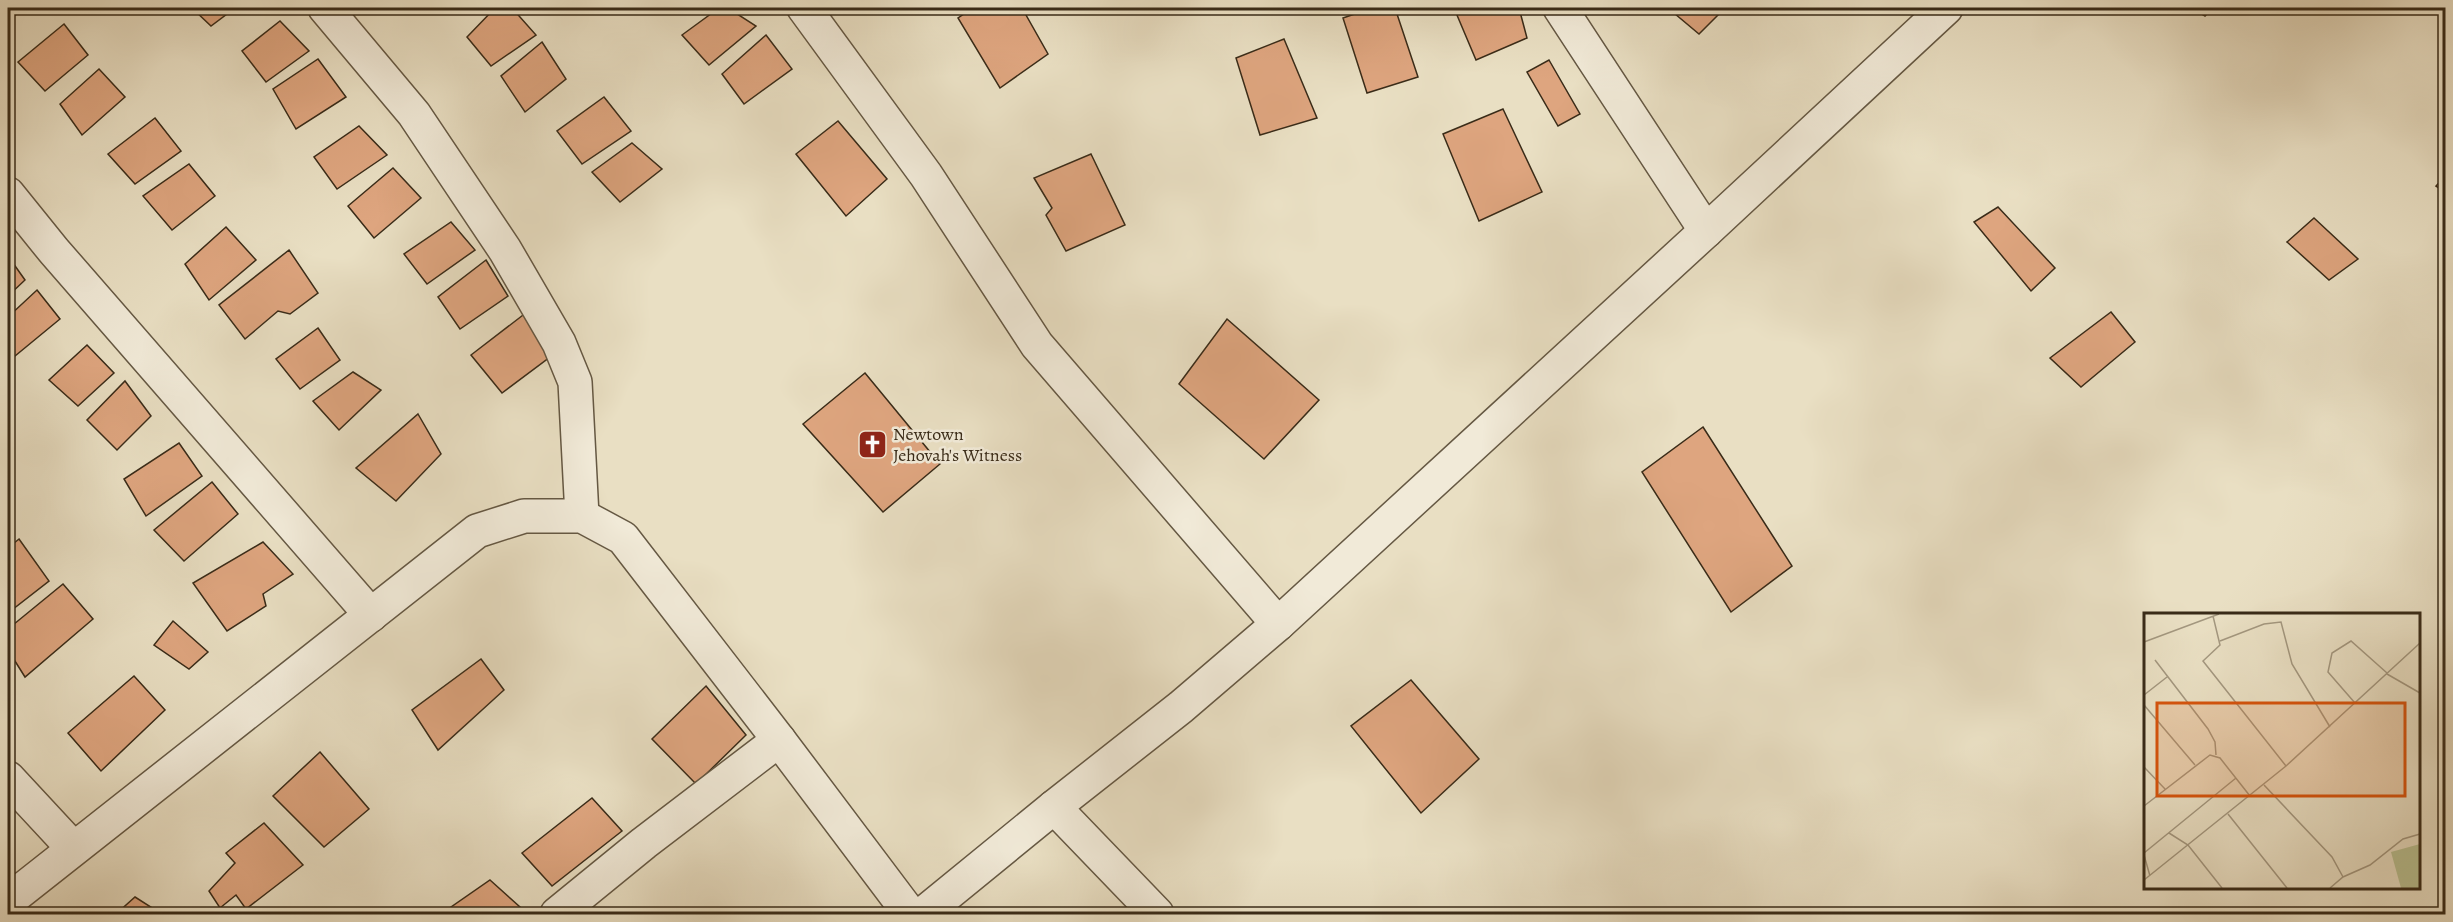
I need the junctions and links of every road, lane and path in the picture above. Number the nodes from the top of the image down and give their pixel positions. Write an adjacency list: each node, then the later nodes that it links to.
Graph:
1 (325, 8): 7 (street)
2 (804, 8): 9 (street)
3 (1560, 8): 6 (street)
4 (1946, 8): 6 (street)
5 (8, 194): 8 (street)
6 (1706, 231): 9 (street)
7 (582, 516): 8 (street); 10 (street)
8 (370, 615): 13 (street)
9 (1278, 624): 12 (street)
10 (779, 740): 15 (street); 16 (street)
11 (8, 778): 13 (street)
12 (1054, 807): 17 (street); 18 (street)
13 (73, 848): 14 (street)
14 (8, 901)
15 (557, 915)
16 (910, 915)
17 (924, 915)
18 (1157, 915)

